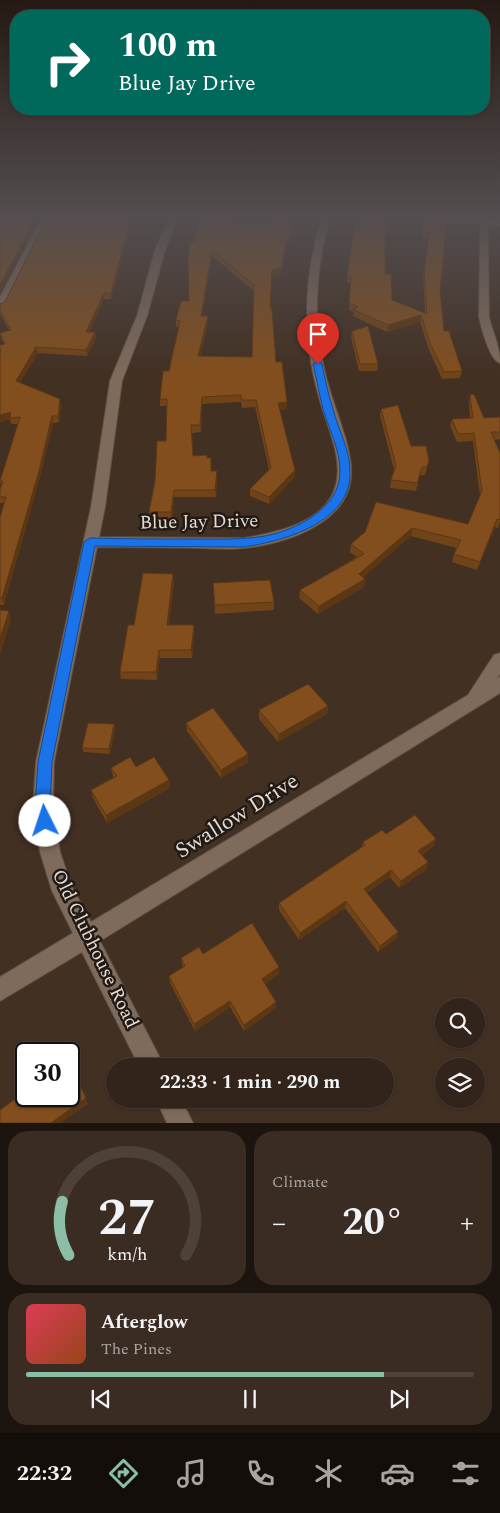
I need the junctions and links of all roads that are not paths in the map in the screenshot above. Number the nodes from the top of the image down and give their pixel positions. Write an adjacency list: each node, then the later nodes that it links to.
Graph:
1 (19, 269): 5 (street)
2 (155, 269): 7 (street, Old Clubhouse Road)
3 (314, 269): 7 (street, Blue Jay Drive)
4 (484, 269): 6 (street)
5 (0, 307)
6 (500, 360)
7 (90, 542): 11 (street, Old Clubhouse Road)
8 (500, 660): 10 (street)
9 (500, 684): 10 (street, Swallow Drive)
10 (474, 700): 11 (street, Swallow Drive)
11 (87, 937): 12 (street, Swallow Drive); 13 (street, Old Clubhouse Road)
12 (0, 990)
13 (148, 1058)
14 (172, 1108): 15 (street)
15 (180, 1123)

